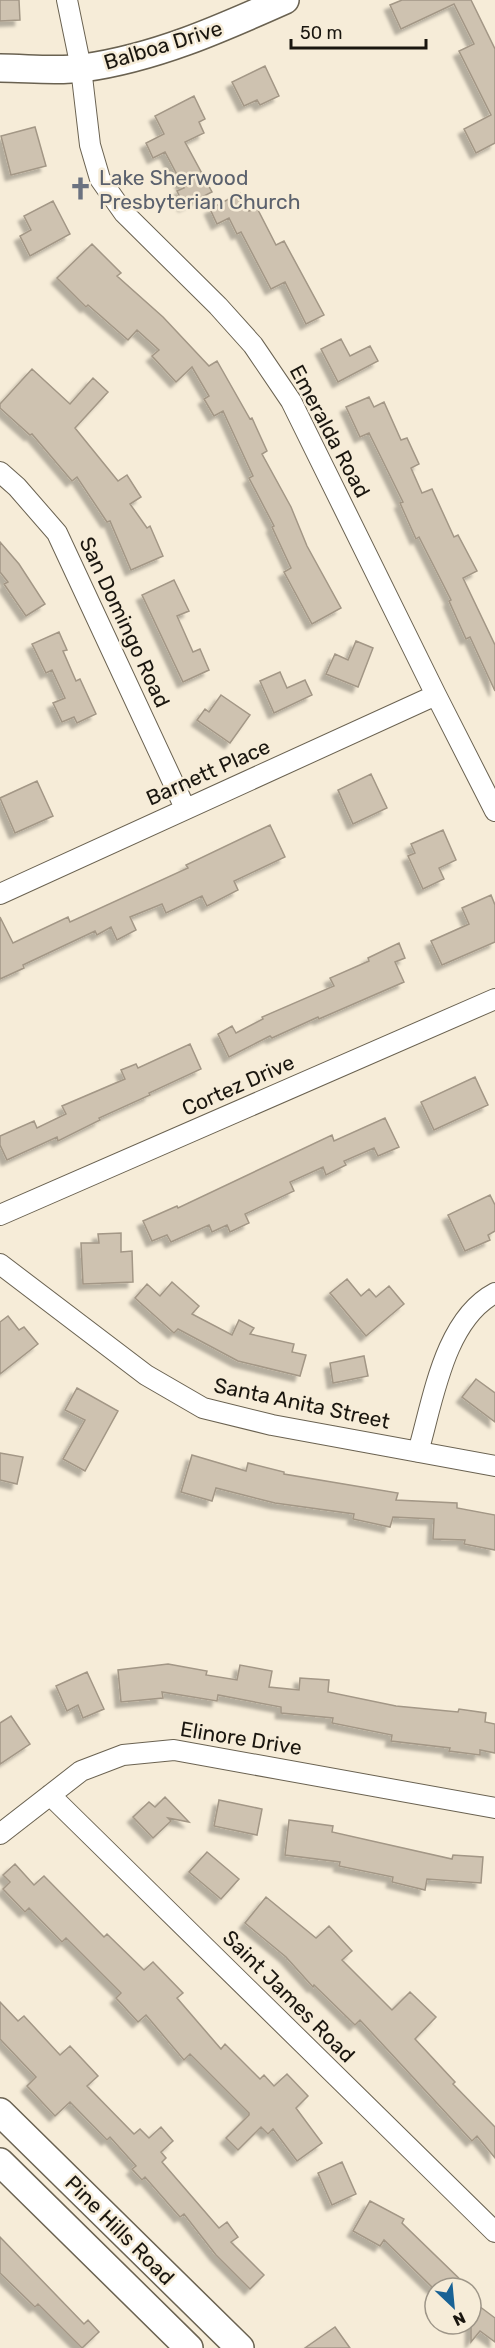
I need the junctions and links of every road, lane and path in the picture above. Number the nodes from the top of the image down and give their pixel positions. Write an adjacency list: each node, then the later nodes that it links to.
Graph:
1 (67, 0): 4 (street, Emeralda Road)
2 (285, 0): 4 (main road, Balboa Drive)
3 (0, 68): 4 (main road, Balboa Drive)
4 (81, 68): 6 (street, Emeralda Road)
5 (0, 472): 7 (street, San Domingo Road)
6 (435, 695): 7 (street, Barnett Place); 8 (street, Emeralda Road)
7 (185, 808): 9 (street, Barnett Place)
8 (495, 811)
9 (0, 894)
10 (495, 999): 11 (street, Cortez Drive)
11 (0, 1215)
12 (0, 1264): 14 (street, Santa Anita Street)
13 (495, 1293): 14 (street)
14 (418, 1452): 15 (street, Santa Anita Street)
15 (495, 1466)
16 (50, 1795): 17 (street, Elinore Drive); 18 (street, Elinore Drive); 21 (street, Saint James Road)
17 (495, 1808)
18 (0, 1834)
19 (0, 2112): 23 (main road, Pine Hills Road)
20 (0, 2162): 22 (main road, Pine Hills Road)
21 (495, 2232)
22 (189, 2348)
23 (240, 2348)

